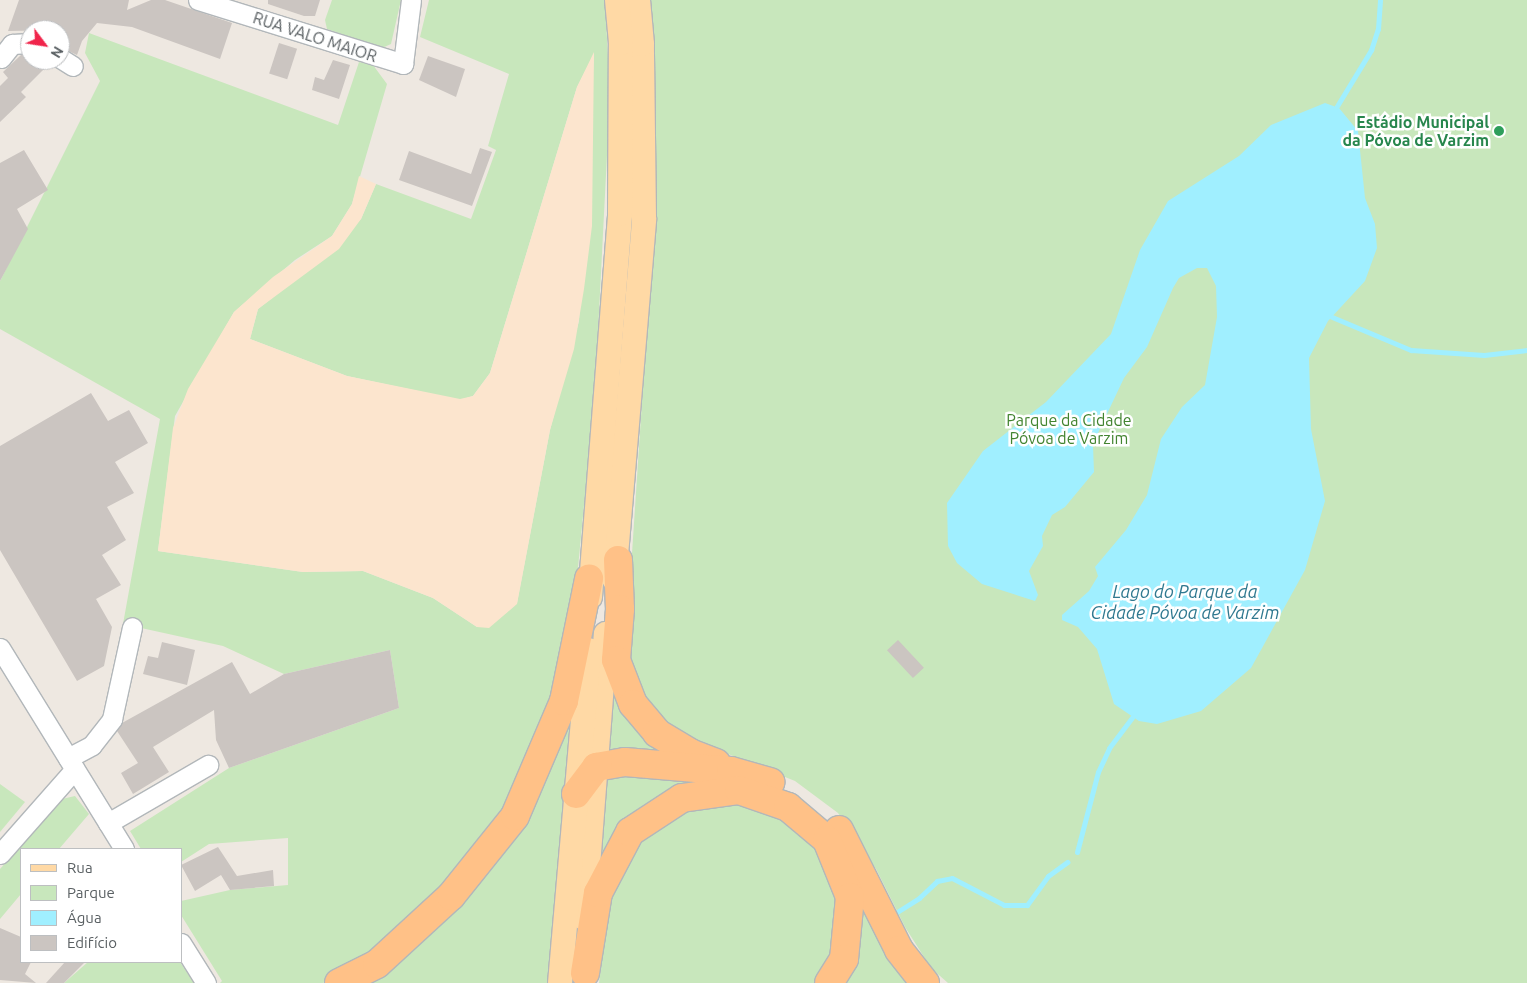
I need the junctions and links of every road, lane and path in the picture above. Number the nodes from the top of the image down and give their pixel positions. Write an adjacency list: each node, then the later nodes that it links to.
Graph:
1 (198, 0): 2 (street, RUA VALO MAIOR)
2 (411, 0)
3 (617, 0): 8 (main road)
4 (638, 0): 7 (main road)
5 (20, 44): 6 (street)
6 (0, 58)
7 (618, 560): 13 (main road); 14 (highway)
8 (589, 579): 15 (main road); 22 (highway)
9 (132, 627): 11 (street)
10 (0, 648): 11 (street)
11 (71, 763): 16 (street); 18 (street)
12 (208, 765): 16 (street)
13 (596, 767): 14 (highway); 15 (highway); 20 (main road)
14 (730, 771): 25 (highway)
15 (576, 794): 23 (main road)
16 (108, 823): 17 (street)
17 (123, 848)
18 (0, 854)
19 (182, 944): 21 (street)
20 (585, 978): 24 (highway)
21 (206, 983)
22 (339, 983)
23 (560, 983)
24 (829, 983)
25 (925, 983)

